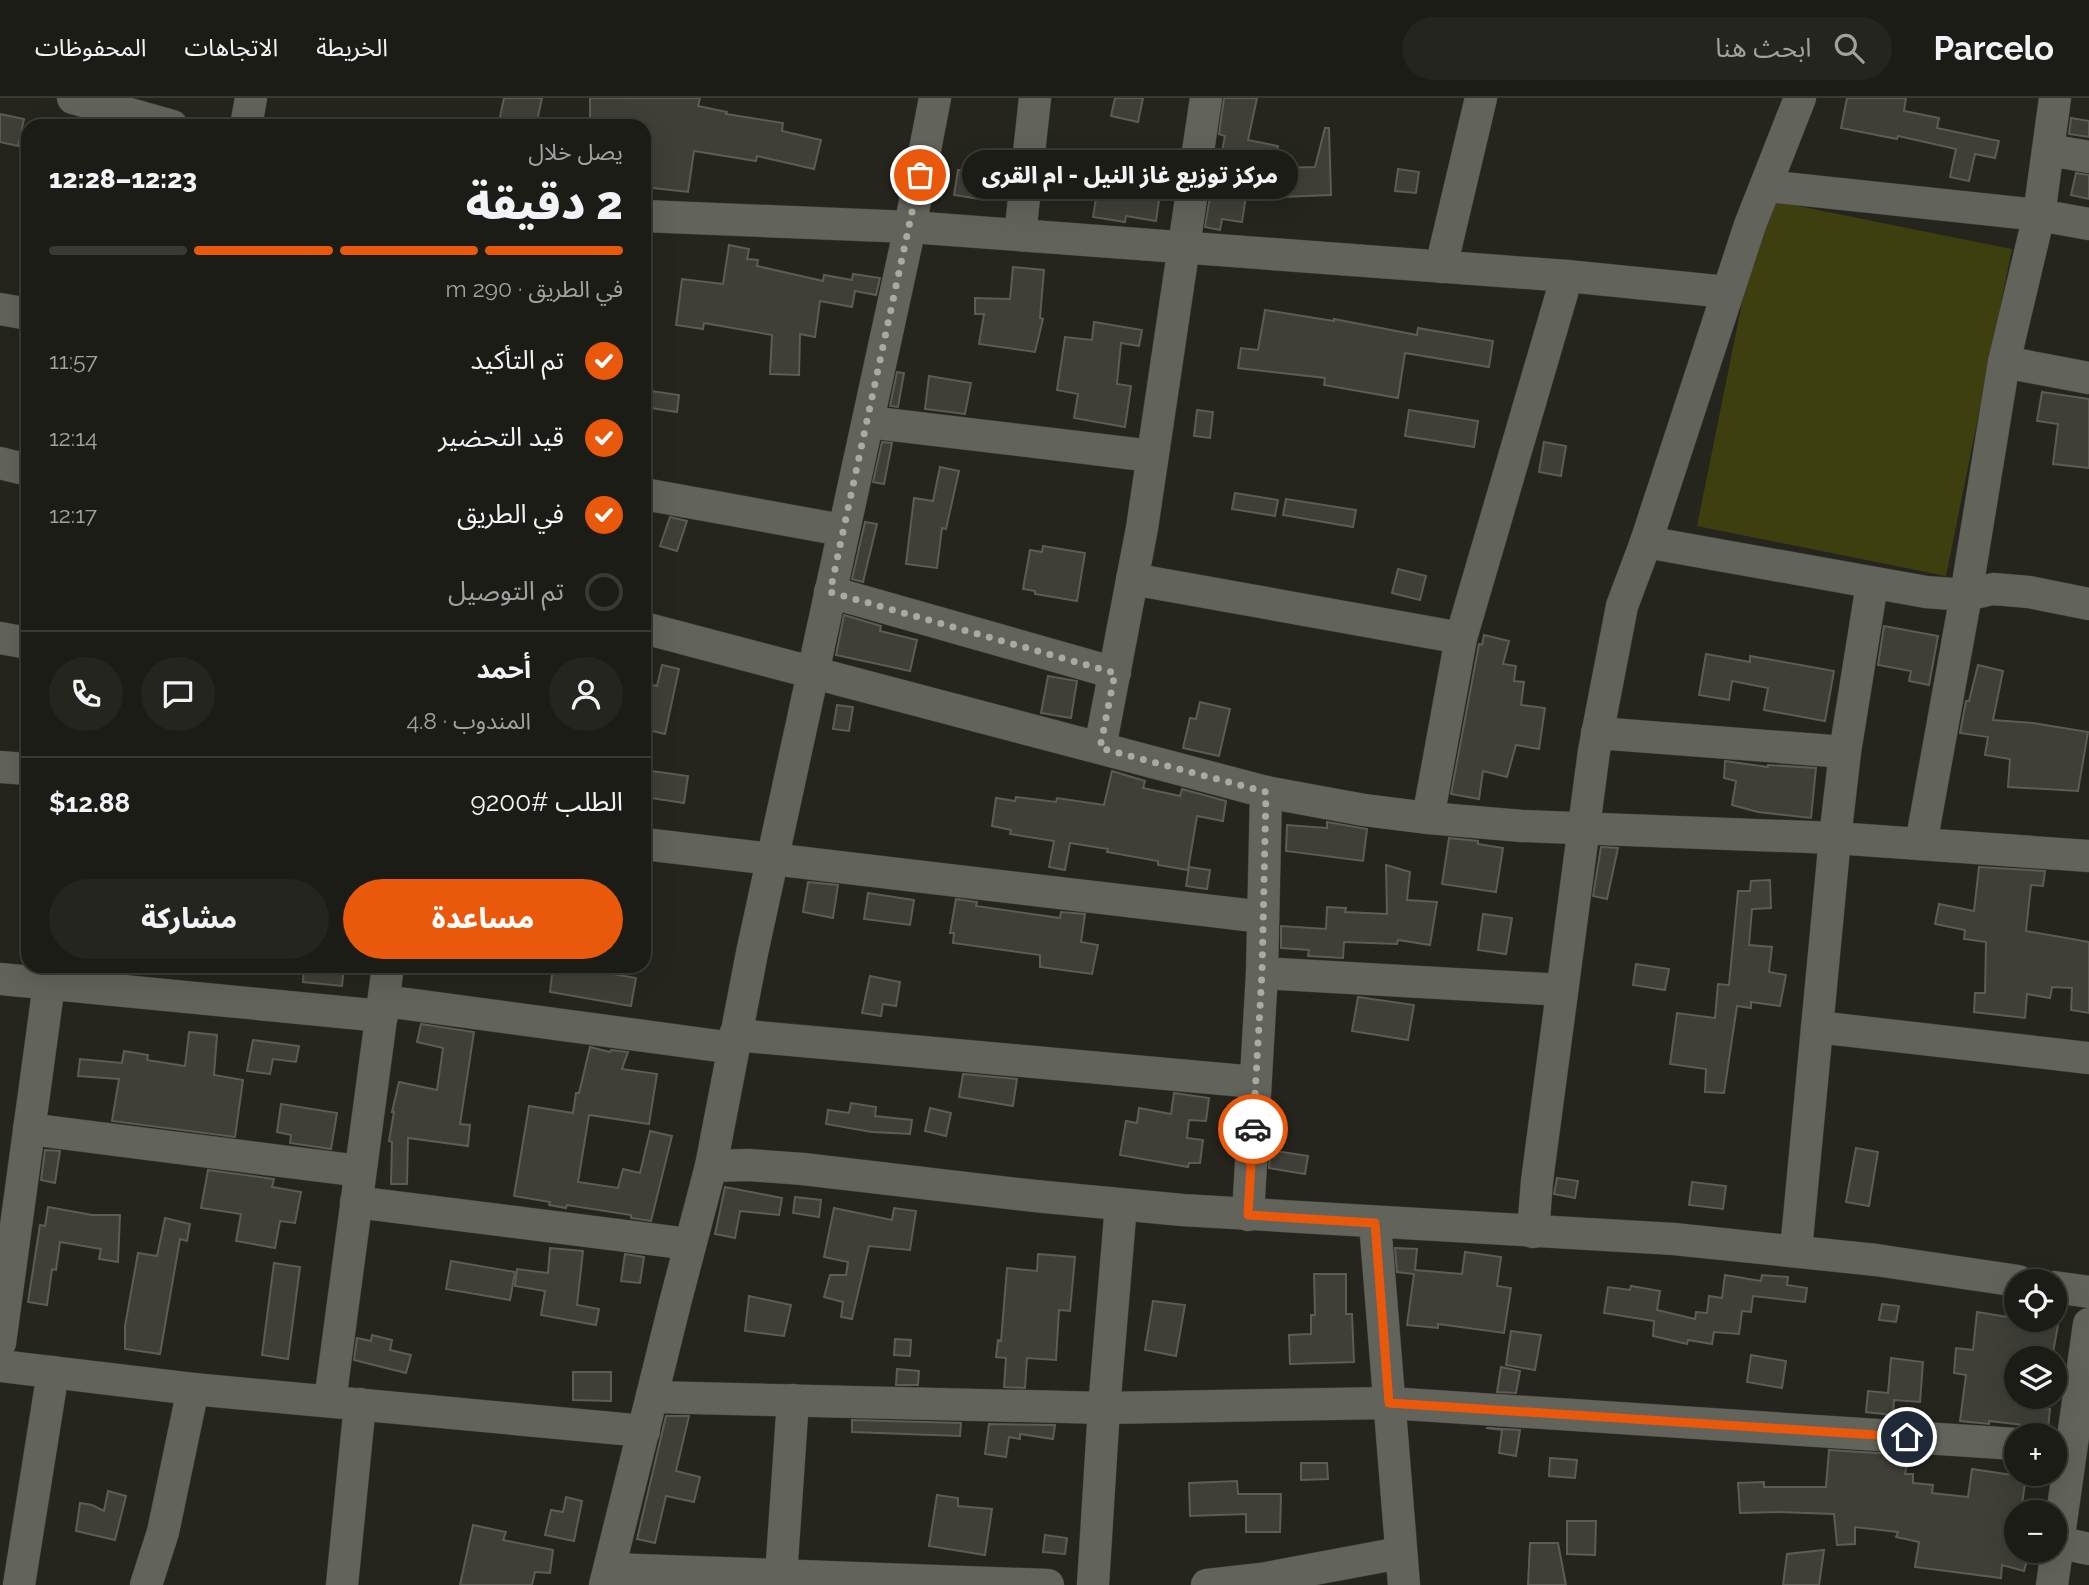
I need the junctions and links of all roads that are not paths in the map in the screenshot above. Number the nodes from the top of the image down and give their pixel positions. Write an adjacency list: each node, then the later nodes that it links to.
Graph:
1 (73, 98): 9 (street)
2 (251, 98): 10 (street)
3 (935, 98): 17 (street)
4 (1035, 98): 18 (street)
5 (1206, 98): 19 (street)
6 (1480, 98): 20 (street)
7 (1800, 98): 13 (street)
8 (2055, 98): 11 (street)
9 (144, 119)
10 (247, 119)
11 (2049, 150): 12 (street); 14 (street)
12 (2089, 157)
13 (1766, 186): 14 (street); 22 (street)
14 (2039, 215): 16 (street); 25 (street)
15 (651, 216): 17 (street)
16 (2089, 224)
17 (910, 227): 18 (street); 27 (street)
18 (1020, 235): 19 (street)
19 (1183, 248): 20 (street); 28 (street)
20 (1441, 267): 21 (street)
21 (1567, 276): 22 (street); 41 (street)
22 (1727, 292): 33 (street)
23 (0, 309): 24 (street)
24 (21, 313)
25 (2004, 362): 26 (street); 37 (street)
26 (2089, 379)
27 (868, 422): 28 (street); 32 (street)
28 (1152, 456): 34 (street)
29 (0, 463): 30 (street)
30 (21, 468)
31 (651, 495): 32 (street)
32 (842, 530): 36 (street)
33 (1646, 542): 35 (street); 45 (street)
34 (1132, 579): 41 (street); 44 (street)
35 (1872, 584): 37 (street); 47 (street)
36 (830, 592): 43 (street); 44 (street)
37 (1966, 595): 38 (street); 52 (street)
38 (2089, 604)
39 (651, 630): 43 (street)
40 (0, 638): 42 (street)
41 (1461, 638): 49 (street)
42 (21, 642)
43 (811, 672): 46 (street); 55 (street)
44 (1115, 673): 46 (street)
45 (1597, 733): 47 (street); 50 (street)
46 (1100, 748): 48 (street)
47 (1846, 752): 51 (street)
48 (1266, 792): 49 (street); 56 (street)
49 (1428, 818): 50 (street)
50 (1583, 827): 51 (street); 61 (street)
51 (1835, 838): 52 (street); 63 (street)
52 (1921, 844): 54 (street)
53 (651, 845): 55 (street)
54 (2089, 856)
55 (772, 859): 56 (street); 64 (street)
56 (1263, 917): 58 (street)
57 (387, 973): 62 (street)
58 (1262, 973): 61 (street); 66 (street)
59 (0, 979): 60 (street)
60 (49, 985): 62 (street); 67 (street)
61 (1562, 990): 74 (street)
62 (383, 1009): 64 (street); 70 (street)
63 (1817, 1027): 65 (street); 76 (street)
64 (734, 1042): 66 (street); 68 (street)
65 (2089, 1058)
66 (1255, 1082): 72 (street)
67 (29, 1129): 69 (street); 70 (street)
68 (711, 1166): 71 (street); 75 (street)
69 (11, 1182): 81 (street)
70 (358, 1186): 75 (street); 87 (street)
71 (1121, 1205): 72 (street); 89 (street)
72 (1248, 1215): 73 (street)
73 (1375, 1223): 74 (street); 88 (street)
74 (1533, 1232): 76 (street)
75 (690, 1244): 85 (street)
76 (1796, 1250): 77 (street)
77 (2004, 1279)
78 (2067, 1289): 79 (street)
79 (2089, 1292)
80 (2089, 1324): 90 (street)
81 (0, 1343)
82 (0, 1366): 83 (street)
83 (52, 1372): 84 (street); 100 (street)
84 (193, 1389): 87 (street); 101 (street)
85 (652, 1397): 86 (street); 91 (street)
86 (793, 1400): 89 (street); 97 (street)
87 (345, 1403): 91 (street); 102 (street)
88 (1389, 1403): 89 (street); 92 (street); 95 (street)
89 (1104, 1408): 104 (street)
90 (2067, 1429)
91 (644, 1431): 98 (street)
92 (2004, 1443)
93 (2067, 1544): 94 (street)
94 (2089, 1549)
95 (1400, 1553): 99 (street); 106 (street)
96 (2055, 1563): 107 (street)
97 (780, 1576): 98 (street); 103 (street)
98 (608, 1577)
99 (1261, 1582): 105 (street)
100 (19, 1585)
101 (146, 1585)
102 (342, 1585)
103 (1048, 1585)
104 (1093, 1585)
105 (1207, 1585)
106 (1404, 1585)
107 (2052, 1585)

